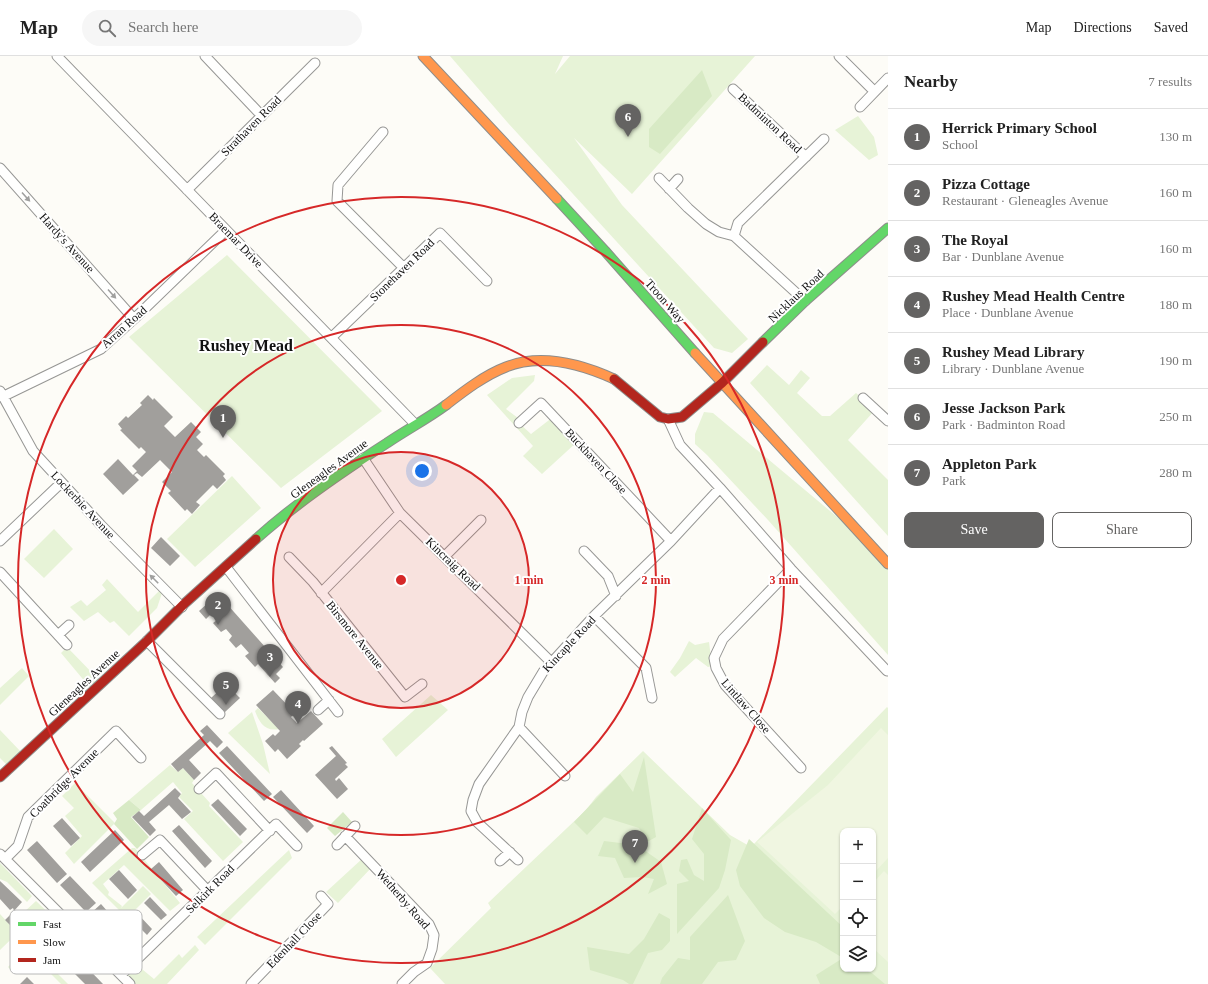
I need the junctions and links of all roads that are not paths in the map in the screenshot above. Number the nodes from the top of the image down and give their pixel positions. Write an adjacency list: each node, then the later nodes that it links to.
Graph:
1 (57, 56): 18 (street, Braemar Drive)
2 (205, 56): 10 (street)
3 (422, 56): 27 (main road, Troon Way)
4 (839, 56): 8 (street)
5 (315, 63): 10 (street, Strathaven Road)
6 (888, 78): 8 (street)
7 (733, 89): 13 (street, Badminton Road)
8 (874, 91): 9 (street)
9 (860, 107)
10 (262, 116): 18 (street, Strathaven Road)
11 (383, 132): 22 (street)
12 (824, 139): 13 (street, Badminton Road)
13 (806, 157): 21 (street, Badminton Road)
14 (0, 168): 25 (street, Hardy's Avenue, one-way to 25)
15 (658, 178): 17 (street)
16 (678, 179): 17 (street)
17 (669, 189): 21 (street)
18 (187, 190): 19 (street, Braemar Drive)
19 (226, 230): 25 (street, Arran Road); 26 (street, Braemar Drive)
20 (886, 235): 24 (main road, Nicklaus Road)
21 (734, 236): 24 (street)
22 (404, 268): 23 (street, Stonehaven Road); 26 (street, Stonehaven Road)
23 (487, 281)
24 (806, 301): 27 (main road, Nicklaus Road)
25 (134, 319): 28 (street, Arran Road)
26 (332, 337): 33 (street, Braemar Drive)
27 (722, 383): 30 (main road); 44 (main road, Troon Way)
28 (1, 394): 35 (street, Lockerbie Avenue)
29 (863, 398): 31 (street)
30 (668, 419): 33 (main road, Gleneagles Avenue); 36 (street)
31 (888, 421)
32 (519, 423): 40 (street, Buckhaven Close)
33 (415, 424): 34 (main road, Gleneagles Avenue)
34 (363, 458): 37 (street, Kincraig Road); 45 (main road, Gleneagles Avenue)
35 (61, 483): 39 (street); 50 (street, Lockerbie Avenue, one-way to 35)
36 (720, 488): 40 (street, Kincaple Road); 46 (street)
37 (400, 512): 42 (street, Kincraig Road); 48 (street)
38 (481, 520): 42 (street)
39 (0, 541)
40 (671, 541): 49 (street, Kincaple Road)
41 (584, 551): 49 (street)
42 (445, 556): 56 (street, Kincraig Road)
43 (289, 557): 48 (street, Birsmore Avenue)
44 (888, 564)
45 (226, 567): 50 (main road, Gleneagles Avenue); 60 (street)
46 (791, 568): 57 (street); 66 (street, Lintlaw Close)
47 (0, 572): 53 (street)
48 (321, 592): 58 (street, Birsmore Avenue)
49 (616, 596): 51 (street, Kincaple Road)
50 (182, 607): 54 (main road, Gleneagles Avenue)
51 (594, 616): 56 (street, Kincaple Road); 59 (street)
52 (69, 625): 53 (street)
53 (58, 635): 55 (street)
54 (147, 641): 63 (street); 68 (main road, Gleneagles Avenue)
55 (67, 645)
56 (551, 662): 64 (street, Kincaple Road)
57 (887, 671)
58 (422, 684)
59 (652, 698)
60 (329, 700): 61 (street); 62 (street)
61 (318, 710)
62 (338, 712)
63 (220, 714)
64 (519, 727): 67 (street); 75 (street, Kincaple Road)
65 (141, 758): 77 (street, Coatbridge Avenue)
66 (801, 768)
67 (565, 776)
68 (0, 777)
69 (199, 789): 71 (street)
70 (355, 826): 72 (street)
71 (270, 830): 74 (street); 80 (street, Selkirk Road)
72 (345, 836): 73 (street); 87 (street, Wetherby Road)
73 (337, 845)
74 (297, 846)
75 (510, 852): 78 (street, Kincaple Road); 79 (street)
76 (142, 855): 80 (street)
77 (3, 857): 82 (street)
78 (518, 860)
79 (500, 861)
80 (208, 891): 83 (street, Selkirk Road)
81 (321, 896): 86 (street, Edenhall Close)
82 (56, 910)
83 (142, 955)
84 (121, 975): 85 (street)
85 (130, 984)
86 (251, 984)
87 (402, 984)

